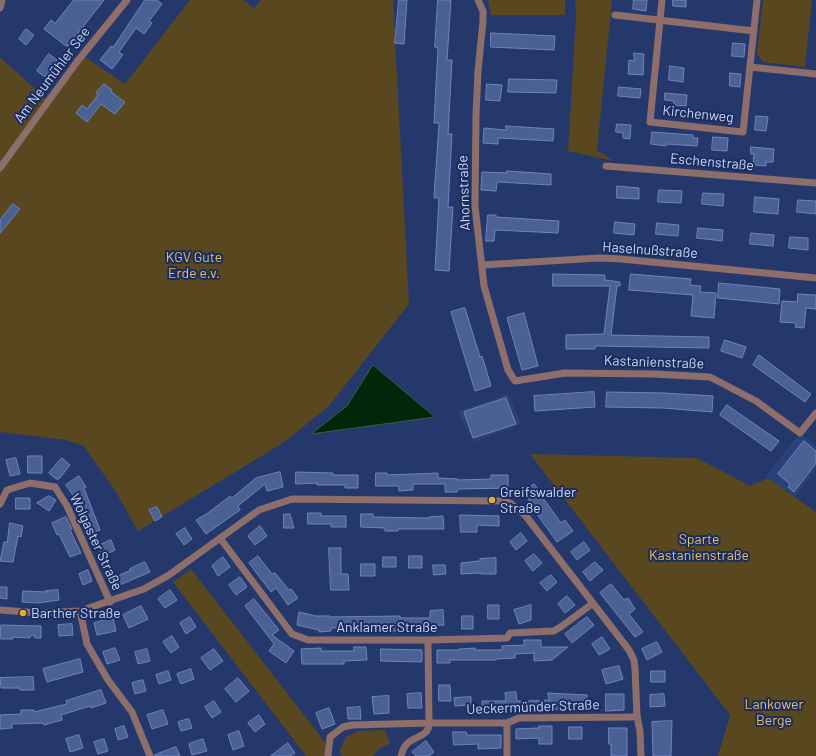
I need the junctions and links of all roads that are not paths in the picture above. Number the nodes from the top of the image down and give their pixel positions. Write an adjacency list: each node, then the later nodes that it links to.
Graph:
1 (2, 0): 6 (street)
2 (127, 0): 13 (street, Am Neumühler See)
3 (478, 0): 15 (street, Ahornstraße)
4 (662, 0): 8 (street, Kirchenweg)
5 (757, 0): 9 (street, Kirchenweg)
6 (0, 8)
7 (615, 15): 8 (street)
8 (660, 21): 9 (street); 10 (street, Kirchenweg)
9 (754, 31): 10 (street, Kirchenweg)
10 (750, 67): 11 (street)
11 (816, 74)
12 (606, 166): 14 (street, Eschenstraße)
13 (0, 168)
14 (816, 183)
15 (482, 265): 16 (street, Haselnußstraße); 17 (street, Ahornstraße)
16 (816, 278)
17 (514, 381): 18 (street, Kastanienstraße)
18 (816, 413)
19 (0, 504): 21 (street, Wolgaster Straße)
20 (220, 538): 21 (street); 22 (street); 25 (street, Anklamer Straße)
21 (110, 602): 24 (street)
22 (592, 604): 25 (street, Anklamer Straße); 26 (street)
23 (0, 610): 24 (street)
24 (80, 611): 29 (street)
25 (428, 640): 27 (street)
26 (637, 716): 28 (street, Ueckermünder Straße); 33 (street)
27 (429, 723): 28 (street, Ueckermünder Straße); 30 (street, Ueckermünder Straße); 31 (street)
28 (507, 723): 32 (street)
29 (150, 756)
30 (328, 756)
31 (401, 756)
32 (508, 756)
33 (641, 756)

